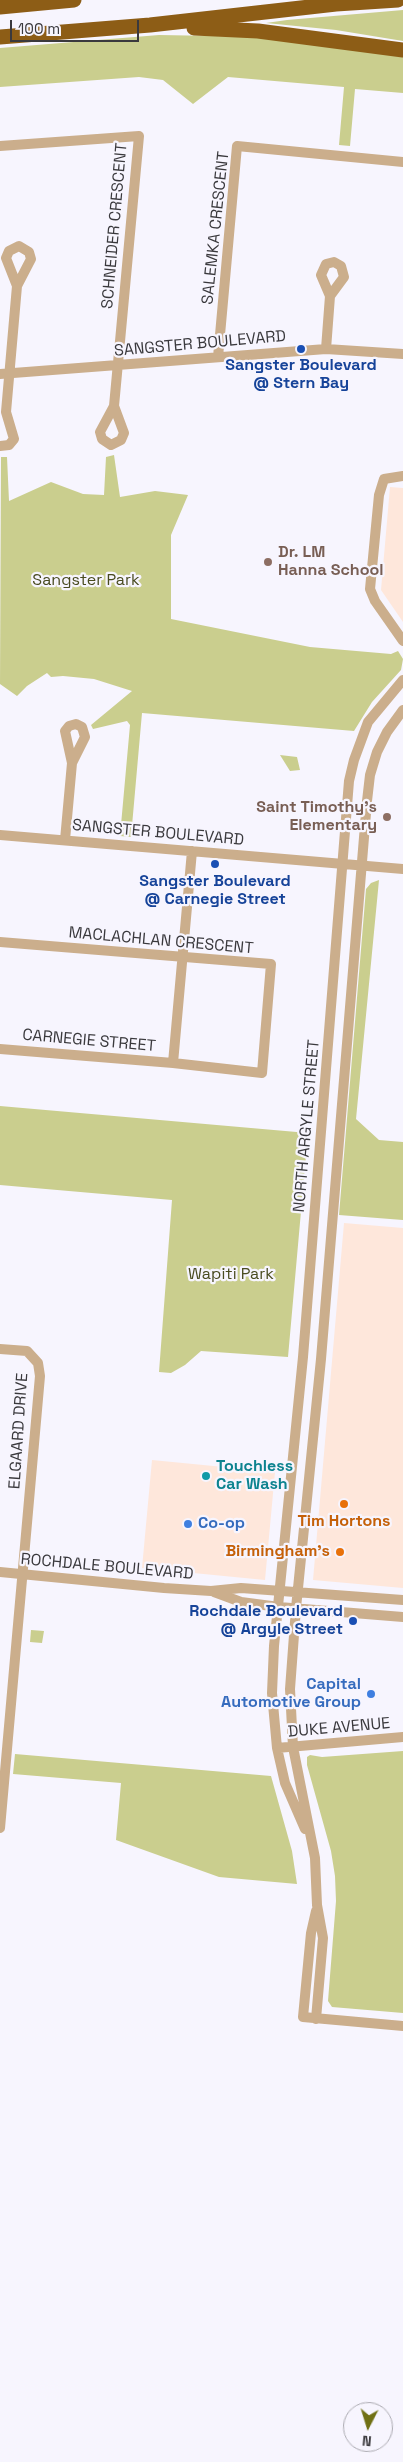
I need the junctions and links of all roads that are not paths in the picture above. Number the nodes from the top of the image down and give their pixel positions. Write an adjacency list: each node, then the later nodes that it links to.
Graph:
1 (74, 0): 3 (highway)
2 (398, 0): 4 (highway)
3 (0, 7)
4 (150, 25): 5 (highway); 6 (highway)
5 (0, 36)
6 (403, 50)
7 (0, 146): 14 (street, SCHNEIDER CRESCENT)
8 (403, 162): 13 (street, SALEMKA CRESCENT)
9 (17, 286): 15 (street)
10 (330, 296): 11 (street)
11 (326, 349): 12 (street, SANGSTER BOULEVARD); 13 (street, SANGSTER BOULEVARD)
12 (403, 354)
13 (218, 357): 14 (street, SANGSTER BOULEVARD)
14 (116, 366): 15 (street, SANGSTER BOULEVARD); 16 (street)
15 (4, 374): 17 (street)
16 (114, 406)
17 (3, 416): 18 (street)
18 (0, 446)
19 (403, 476): 20 (street)
20 (403, 641)
21 (403, 680): 27 (street, NORTH ARGYLE STREET)
22 (403, 710): 28 (street, NORTH ARGYLE STREET)
23 (72, 763): 25 (street)
24 (0, 835): 25 (street, SANGSTER BOULEVARD)
25 (65, 840): 26 (street, SANGSTER BOULEVARD)
26 (192, 851): 27 (street, SANGSTER BOULEVARD); 31 (street, CARNEGIE STREET)
27 (343, 864): 28 (street, SANGSTER BOULEVARD); 38 (street, NORTH ARGYLE STREET)
28 (363, 866): 29 (street, SANGSTER BOULEVARD); 39 (street, NORTH ARGYLE STREET)
29 (403, 870)
30 (0, 942): 31 (street, MACLACHLAN CRESCENT)
31 (180, 958): 33 (street, CARNEGIE STREET); 33 (street, MACLACHLAN CRESCENT)
32 (0, 1049): 33 (street, CARNEGIE STREET)
33 (173, 1063)
34 (0, 1349): 36 (street, ELGAARD DRIVE)
35 (0, 1572): 36 (street, ROCHDALE BOULEVARD)
36 (23, 1575): 37 (street, ROCHDALE BOULEVARD); 47 (street, ELGAARD DRIVE)
37 (211, 1591): 38 (street, ROCHDALE BOULEVARD); 41 (street, ROCHDALE BOULEVARD)
38 (280, 1591): 39 (street, ROCHDALE BOULEVARD); 41 (street, NORTH ARGYLE STREET)
39 (298, 1592): 40 (street, ROCHDALE BOULEVARD); 42 (street, NORTH ARGYLE STREET)
40 (403, 1600)
41 (278, 1607): 42 (street, ROCHDALE BOULEVARD); 46 (street, NORTH ARGYLE STREET)
42 (296, 1608): 43 (street, ROCHDALE BOULEVARD); 45 (street, NORTH ARGYLE STREET)
43 (403, 1617)
44 (403, 1737): 45 (street, DUKE AVENUE)
45 (293, 1746): 46 (street, DUKE AVENUE); 48 (street, NORTH ARGYLE STREET)
46 (277, 1748): 48 (street, NORTH ARGYLE STREET)
47 (0, 1828)
48 (309, 1836): 49 (street)
49 (318, 1905): 50 (street); 50 (street)
50 (316, 2019): 51 (street)
51 (403, 2026)

